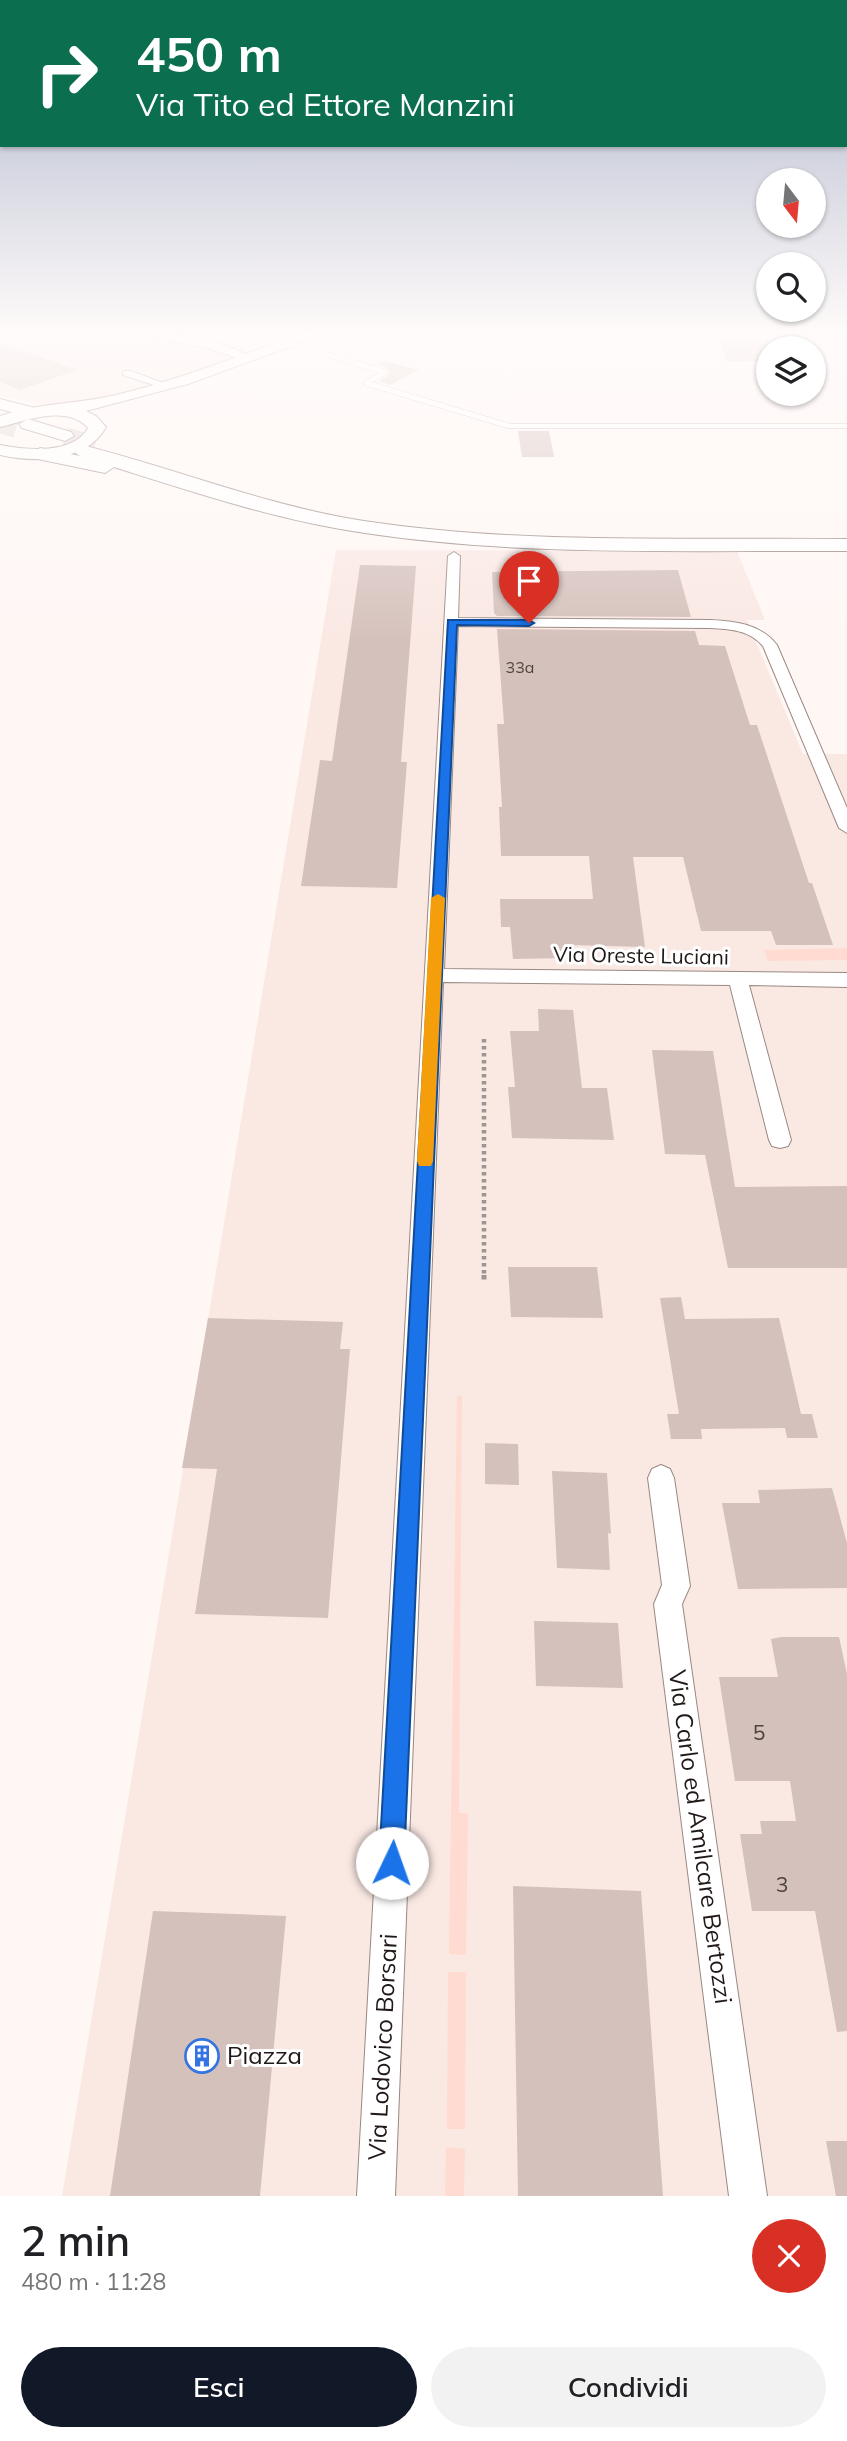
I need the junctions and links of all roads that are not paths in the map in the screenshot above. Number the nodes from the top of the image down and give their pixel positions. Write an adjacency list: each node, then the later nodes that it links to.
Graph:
1 (44, 436): 3 (highway)
2 (96, 439): 3 (main road); 7 (highway)
3 (52, 443): 4 (main road); 7 (highway)
4 (0, 450)
5 (332, 502): 7 (highway)
6 (847, 537): 7 (highway)
7 (522, 538): 8 (highway)
8 (847, 545)
9 (454, 556): 10 (street, Via Lodovico Borsari)
10 (452, 622): 11 (street); 12 (street, Via Lodovico Borsari)
11 (847, 828)
12 (434, 975): 13 (street, Via Oreste Luciani); 17 (street, Via Lodovico Borsari)
13 (738, 980): 14 (street, Via Oreste Luciani); 15 (street)
14 (847, 980)
15 (780, 1140)
16 (660, 1478): 18 (street, Via Carlo ed Amilcare Bertozzi)
17 (376, 2196)
18 (748, 2196)

